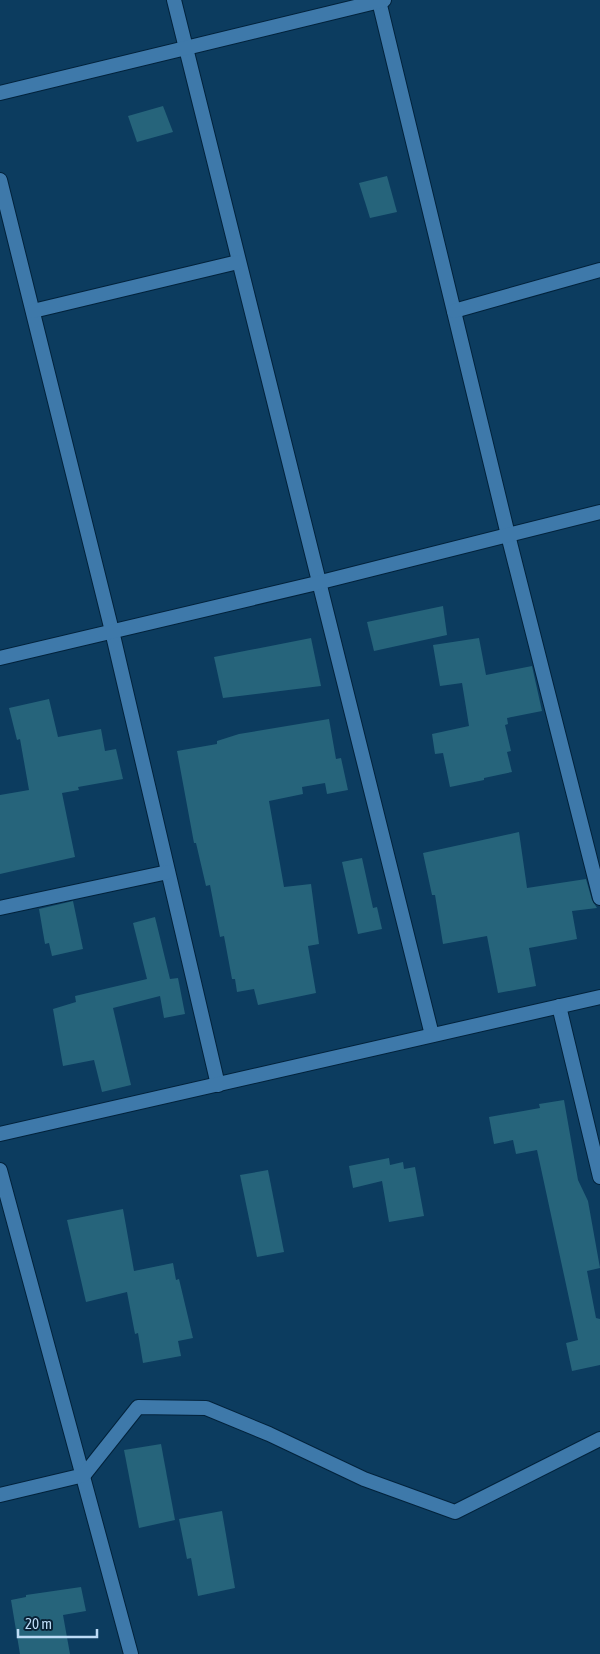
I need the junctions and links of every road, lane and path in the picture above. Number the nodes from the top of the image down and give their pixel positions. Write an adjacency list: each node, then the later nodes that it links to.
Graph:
1 (174, 0): 3 (street)
2 (381, 1): 3 (street); 9 (street)
3 (184, 48): 4 (street); 6 (street)
4 (0, 93)
5 (0, 180): 8 (street)
6 (238, 262): 8 (street); 12 (street)
7 (600, 270): 9 (street)
8 (33, 311): 13 (street)
9 (454, 311): 11 (street)
10 (600, 512): 11 (street)
11 (508, 535): 12 (street); 16 (street)
12 (317, 583): 13 (street); 20 (street)
13 (112, 631): 14 (street); 15 (street)
14 (0, 658)
15 (168, 872): 17 (street); 21 (street)
16 (600, 898)
17 (0, 908)
18 (600, 997): 19 (street)
19 (559, 1006): 20 (street); 24 (street)
20 (432, 1035): 21 (street)
21 (218, 1085): 22 (street)
22 (0, 1134)
23 (1, 1176): 26 (street)
24 (600, 1177)
25 (600, 1439): 26 (street)
26 (84, 1475): 27 (street); 28 (street)
27 (0, 1495)
28 (132, 1654)

